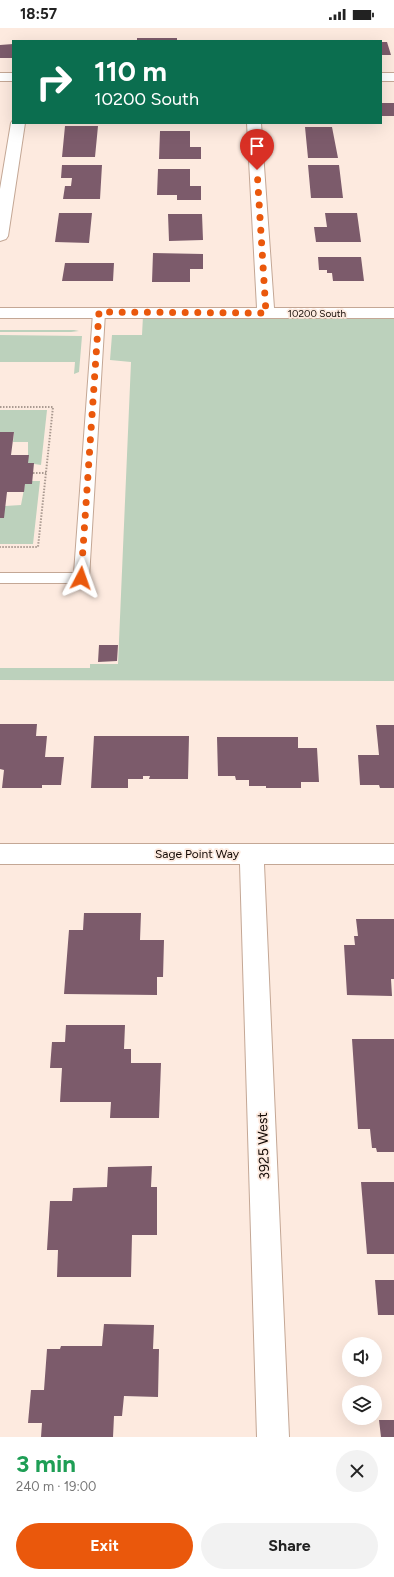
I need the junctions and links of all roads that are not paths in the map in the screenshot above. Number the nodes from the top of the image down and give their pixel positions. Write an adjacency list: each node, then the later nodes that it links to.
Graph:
1 (0, 77): 2 (street)
2 (12, 77)
3 (382, 77): 4 (street)
4 (394, 77)
5 (18, 124): 7 (street)
6 (254, 124): 10 (street)
7 (0, 236)
8 (99, 312): 9 (street, 10200 South); 10 (street, 10200 South); 12 (lane)
9 (0, 313)
10 (266, 313): 11 (street, 10200 South)
11 (394, 313)
12 (0, 578)
13 (0, 854): 14 (street, Sage Point Way)
14 (252, 854): 15 (street, Sage Point Way); 16 (street, 3925 West)
15 (394, 854)
16 (273, 1437)

